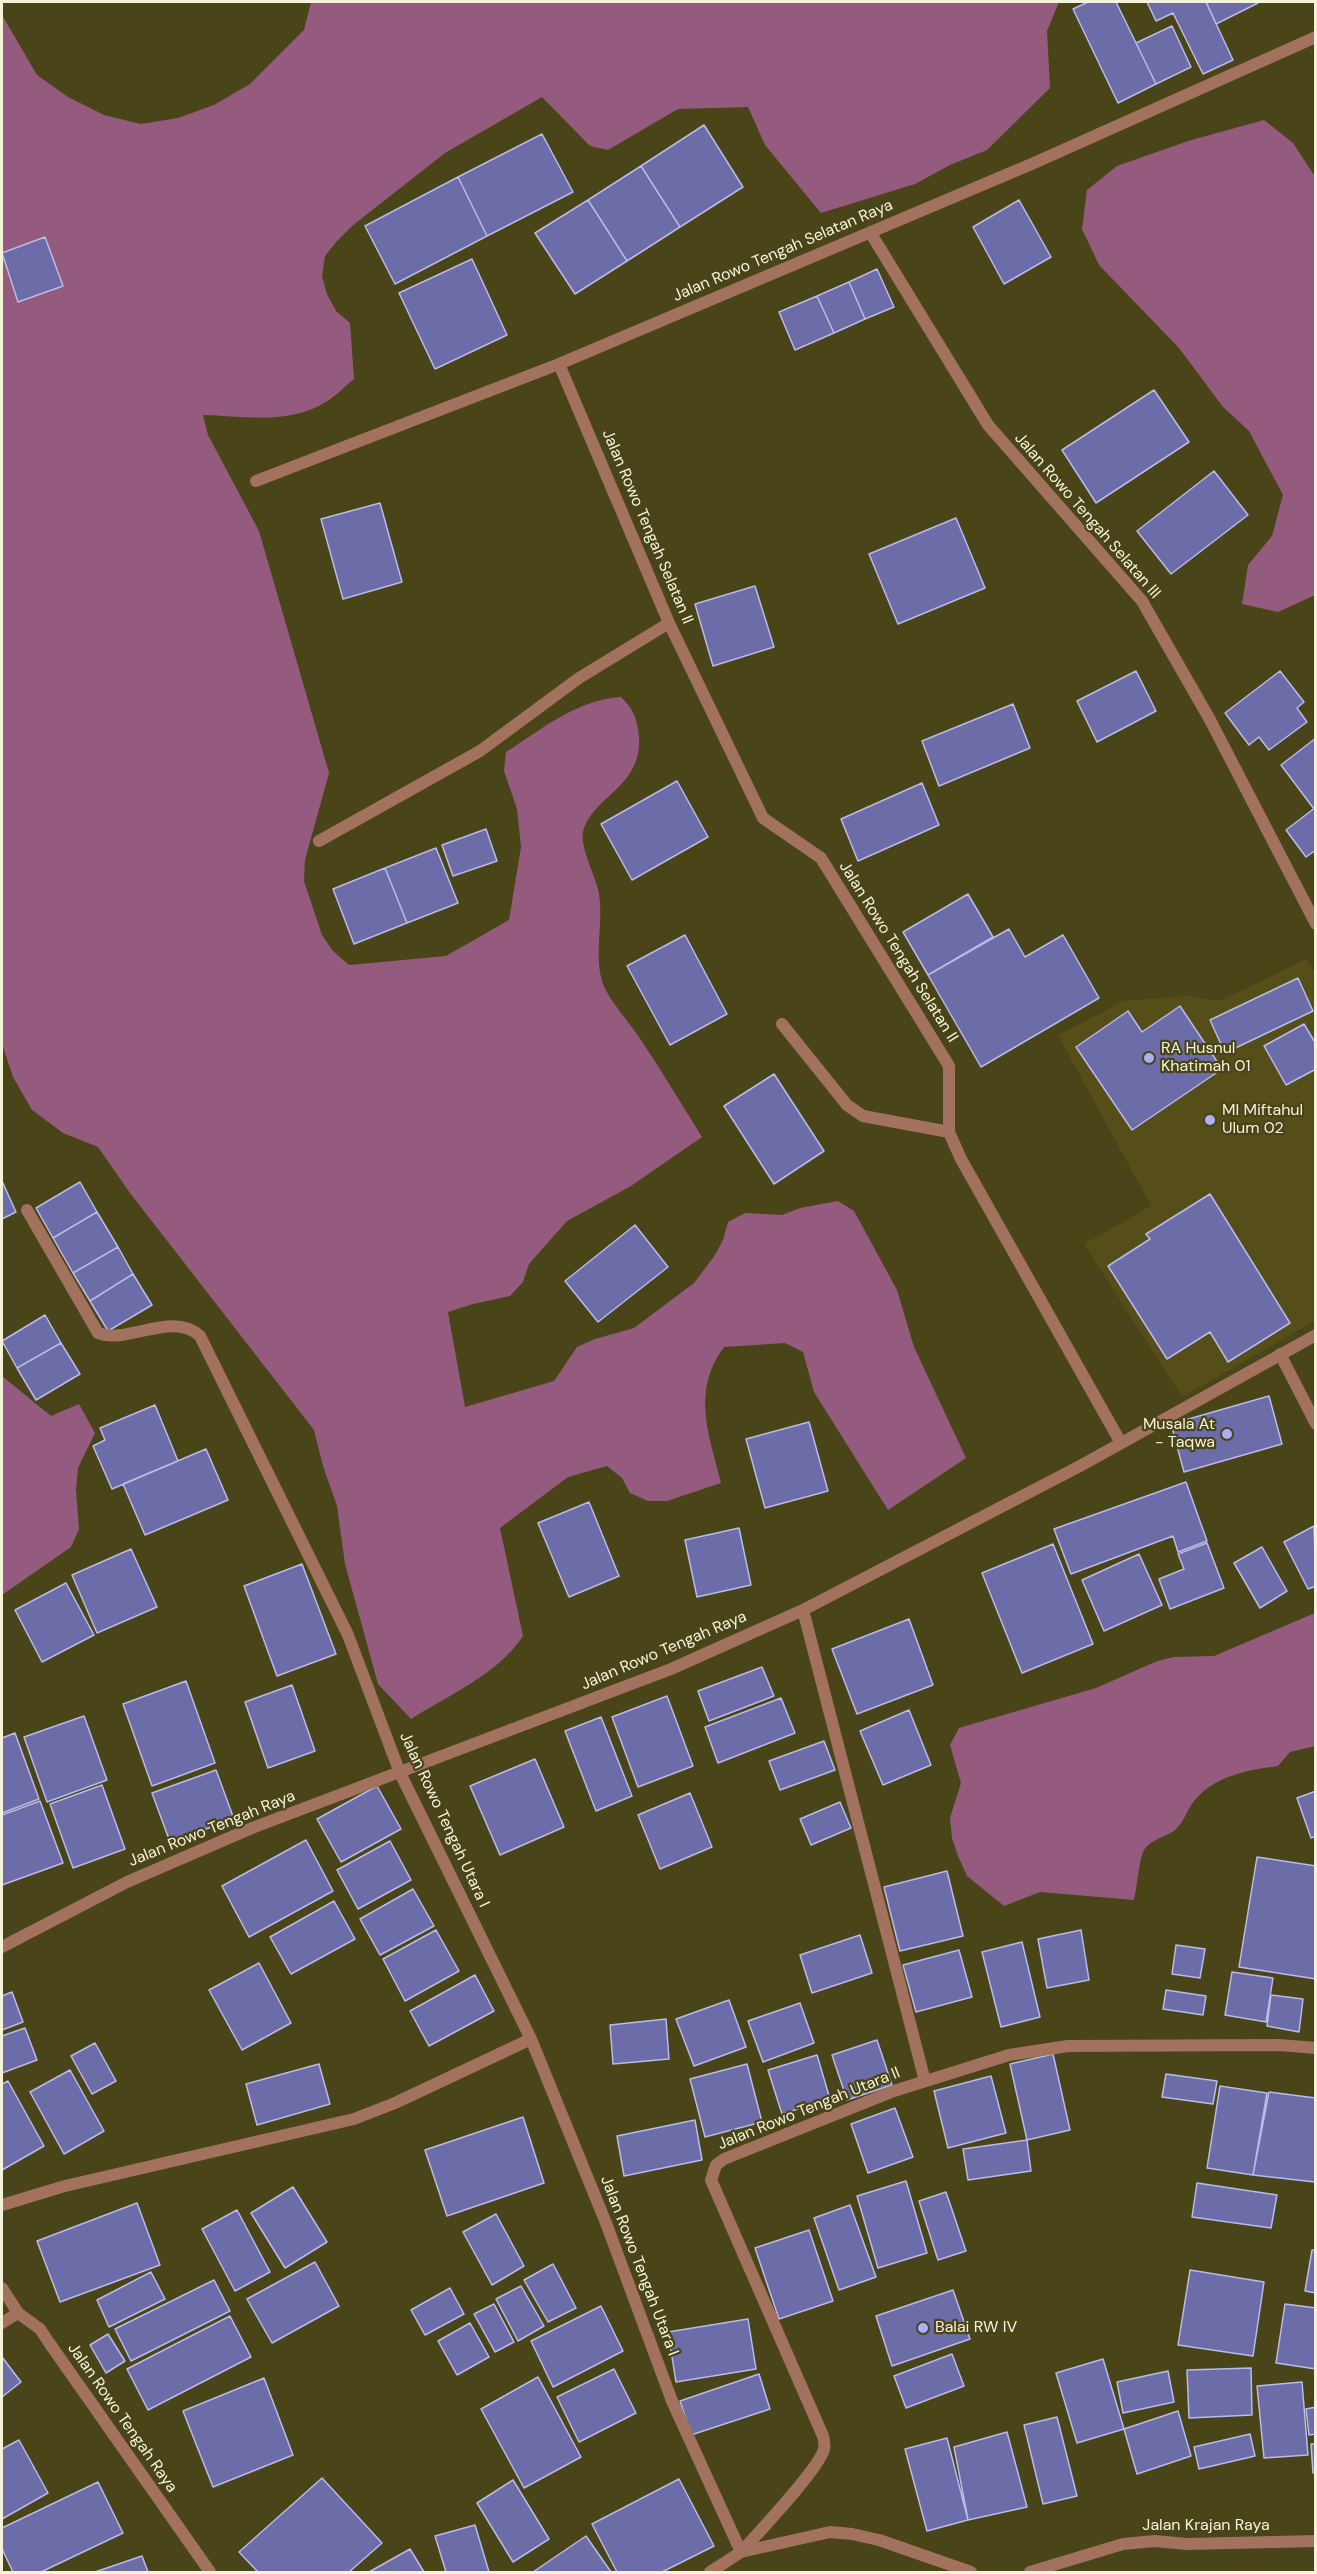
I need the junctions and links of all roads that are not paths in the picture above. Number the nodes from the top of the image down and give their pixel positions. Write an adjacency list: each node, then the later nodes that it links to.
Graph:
1 (1316, 38): 2 (street, Jalan Rowo Tengah Selatan Raya)
2 (870, 232): 3 (street, Jalan Rowo Tengah Selatan Raya); 7 (street, Jalan Rowo Tengah Selatan III)
3 (559, 364): 4 (street, Jalan Rowo Tengah Selatan Raya); 5 (street, Jalan Rowo Tengah Selatan II)
4 (256, 481)
5 (669, 622): 6 (street); 9 (street, Jalan Rowo Tengah Selatan II)
6 (318, 841)
7 (1316, 924)
8 (782, 1024): 9 (street)
9 (949, 1132): 14 (street, Jalan Rowo Tengah Selatan II)
10 (27, 1210): 16 (street, Jalan Rowo Tengah Utara I)
11 (1316, 1335): 12 (street, Jalan Rowo Tengah Raya)
12 (1280, 1354): 13 (street); 14 (street, Jalan Rowo Tengah Raya)
13 (1316, 1424)
14 (1121, 1443): 15 (street, Jalan Rowo Tengah Raya)
15 (803, 1610): 16 (street, Jalan Rowo Tengah Raya); 20 (street)
16 (400, 1773): 17 (street, Jalan Rowo Tengah Raya); 18 (street, Jalan Rowo Tengah Utara I)
17 (2, 1947)
18 (531, 2039): 21 (street); 26 (street, Jalan Rowo Tengah Utara I)
19 (1316, 2048): 20 (street, Jalan Rowo Tengah Utara II)
20 (925, 2081): 26 (street, Jalan Rowo Tengah Utara II)
21 (2, 2205)
22 (2, 2288): 23 (street, Jalan Rowo Tengah Raya)
23 (18, 2313): 24 (street); 27 (street, Jalan Rowo Tengah Raya)
24 (2, 2323)
25 (1316, 2541): 30 (street, Jalan Krajan Raya)
26 (741, 2552): 28 (street); 29 (street)
27 (210, 2572)
28 (710, 2572)
29 (971, 2572)
30 (1030, 2572)

